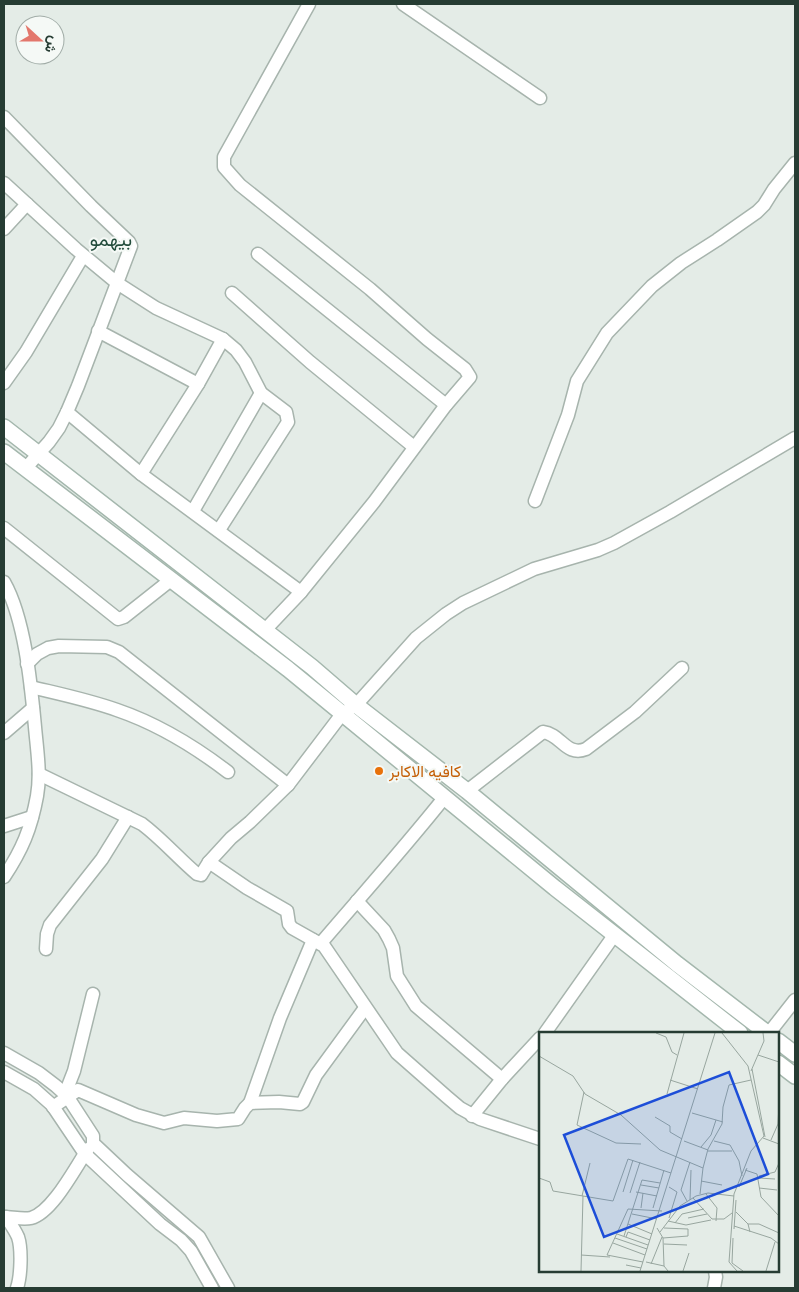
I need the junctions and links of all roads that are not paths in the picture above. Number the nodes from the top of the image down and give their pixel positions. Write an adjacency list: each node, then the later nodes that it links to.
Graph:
1 (309, 4): 18 (street)
2 (403, 4): 3 (street)
3 (540, 98)
4 (4, 117): 11 (street)
5 (795, 163): 27 (street)
6 (4, 183): 7 (street)
7 (27, 204): 8 (street); 10 (street)
8 (4, 229)
9 (258, 254): 18 (street)
10 (83, 256): 11 (street); 15 (street)
11 (117, 283): 13 (street); 14 (street)
12 (232, 293): 22 (street)
13 (98, 331): 16 (street); 19 (street)
14 (223, 339): 16 (street); 17 (street)
15 (4, 383)
16 (198, 384): 26 (street)
17 (261, 393): 28 (street); 30 (street)
18 (446, 405): 22 (street)
19 (66, 412): 24 (street); 26 (street)
20 (4, 427): 24 (main road)
21 (795, 438): 38 (street)
22 (414, 447): 33 (street)
23 (4, 452): 25 (main road)
24 (39, 454): 25 (street); 34 (main road)
25 (25, 470): 31 (main road)
26 (141, 474): 28 (street)
27 (535, 501)
28 (193, 511): 30 (street)
29 (4, 528): 31 (street)
30 (218, 530): 33 (street)
31 (172, 579): 40 (main road)
32 (4, 582): 35 (street)
33 (300, 592): 34 (street)
34 (265, 630): 38 (main road)
35 (27, 664): 37 (street); 44 (street)
36 (682, 668): 45 (street)
37 (31, 687): 39 (street); 42 (street)
38 (356, 704): 40 (street); 45 (main road)
39 (33, 708): 41 (street); 43 (street)
40 (342, 714): 44 (street); 46 (main road)
41 (4, 733)
42 (228, 772)
43 (39, 774): 47 (street); 48 (street)
44 (288, 785): 50 (street)
45 (467, 791): 61 (main road)
46 (444, 798): 52 (street); 53 (main road)
47 (32, 816): 49 (street); 51 (street)
48 (128, 817): 50 (street); 55 (street)
49 (4, 826)
50 (208, 862): 54 (street)
51 (4, 877)
52 (357, 901): 54 (street); 70 (street)
53 (615, 934): 59 (street); 60 (main road)
54 (317, 942): 58 (street); 72 (street)
55 (46, 948)
56 (93, 994): 71 (street)
57 (795, 1000): 62 (street)
58 (365, 1008): 72 (street); 74 (street)
59 (546, 1032)
60 (739, 1032)
61 (767, 1032)
62 (769, 1032)
63 (539, 1039): 70 (street)
64 (779, 1042): 66 (main road)
65 (4, 1053): 71 (street)
66 (795, 1054)
67 (779, 1064): 69 (main road)
68 (4, 1072): 73 (street)
69 (795, 1076)
70 (502, 1079): 74 (street)
71 (66, 1095): 72 (street); 73 (street); 76 (street)
72 (250, 1103)
73 (53, 1107): 77 (street)
74 (472, 1116): 75 (street)
75 (539, 1139)
76 (93, 1143): 77 (street); 82 (street)
77 (85, 1154): 78 (street); 81 (street)
78 (5, 1217): 80 (street)
79 (715, 1272): 83 (street)
80 (17, 1288)
81 (212, 1288)
82 (228, 1288)
83 (714, 1288)

